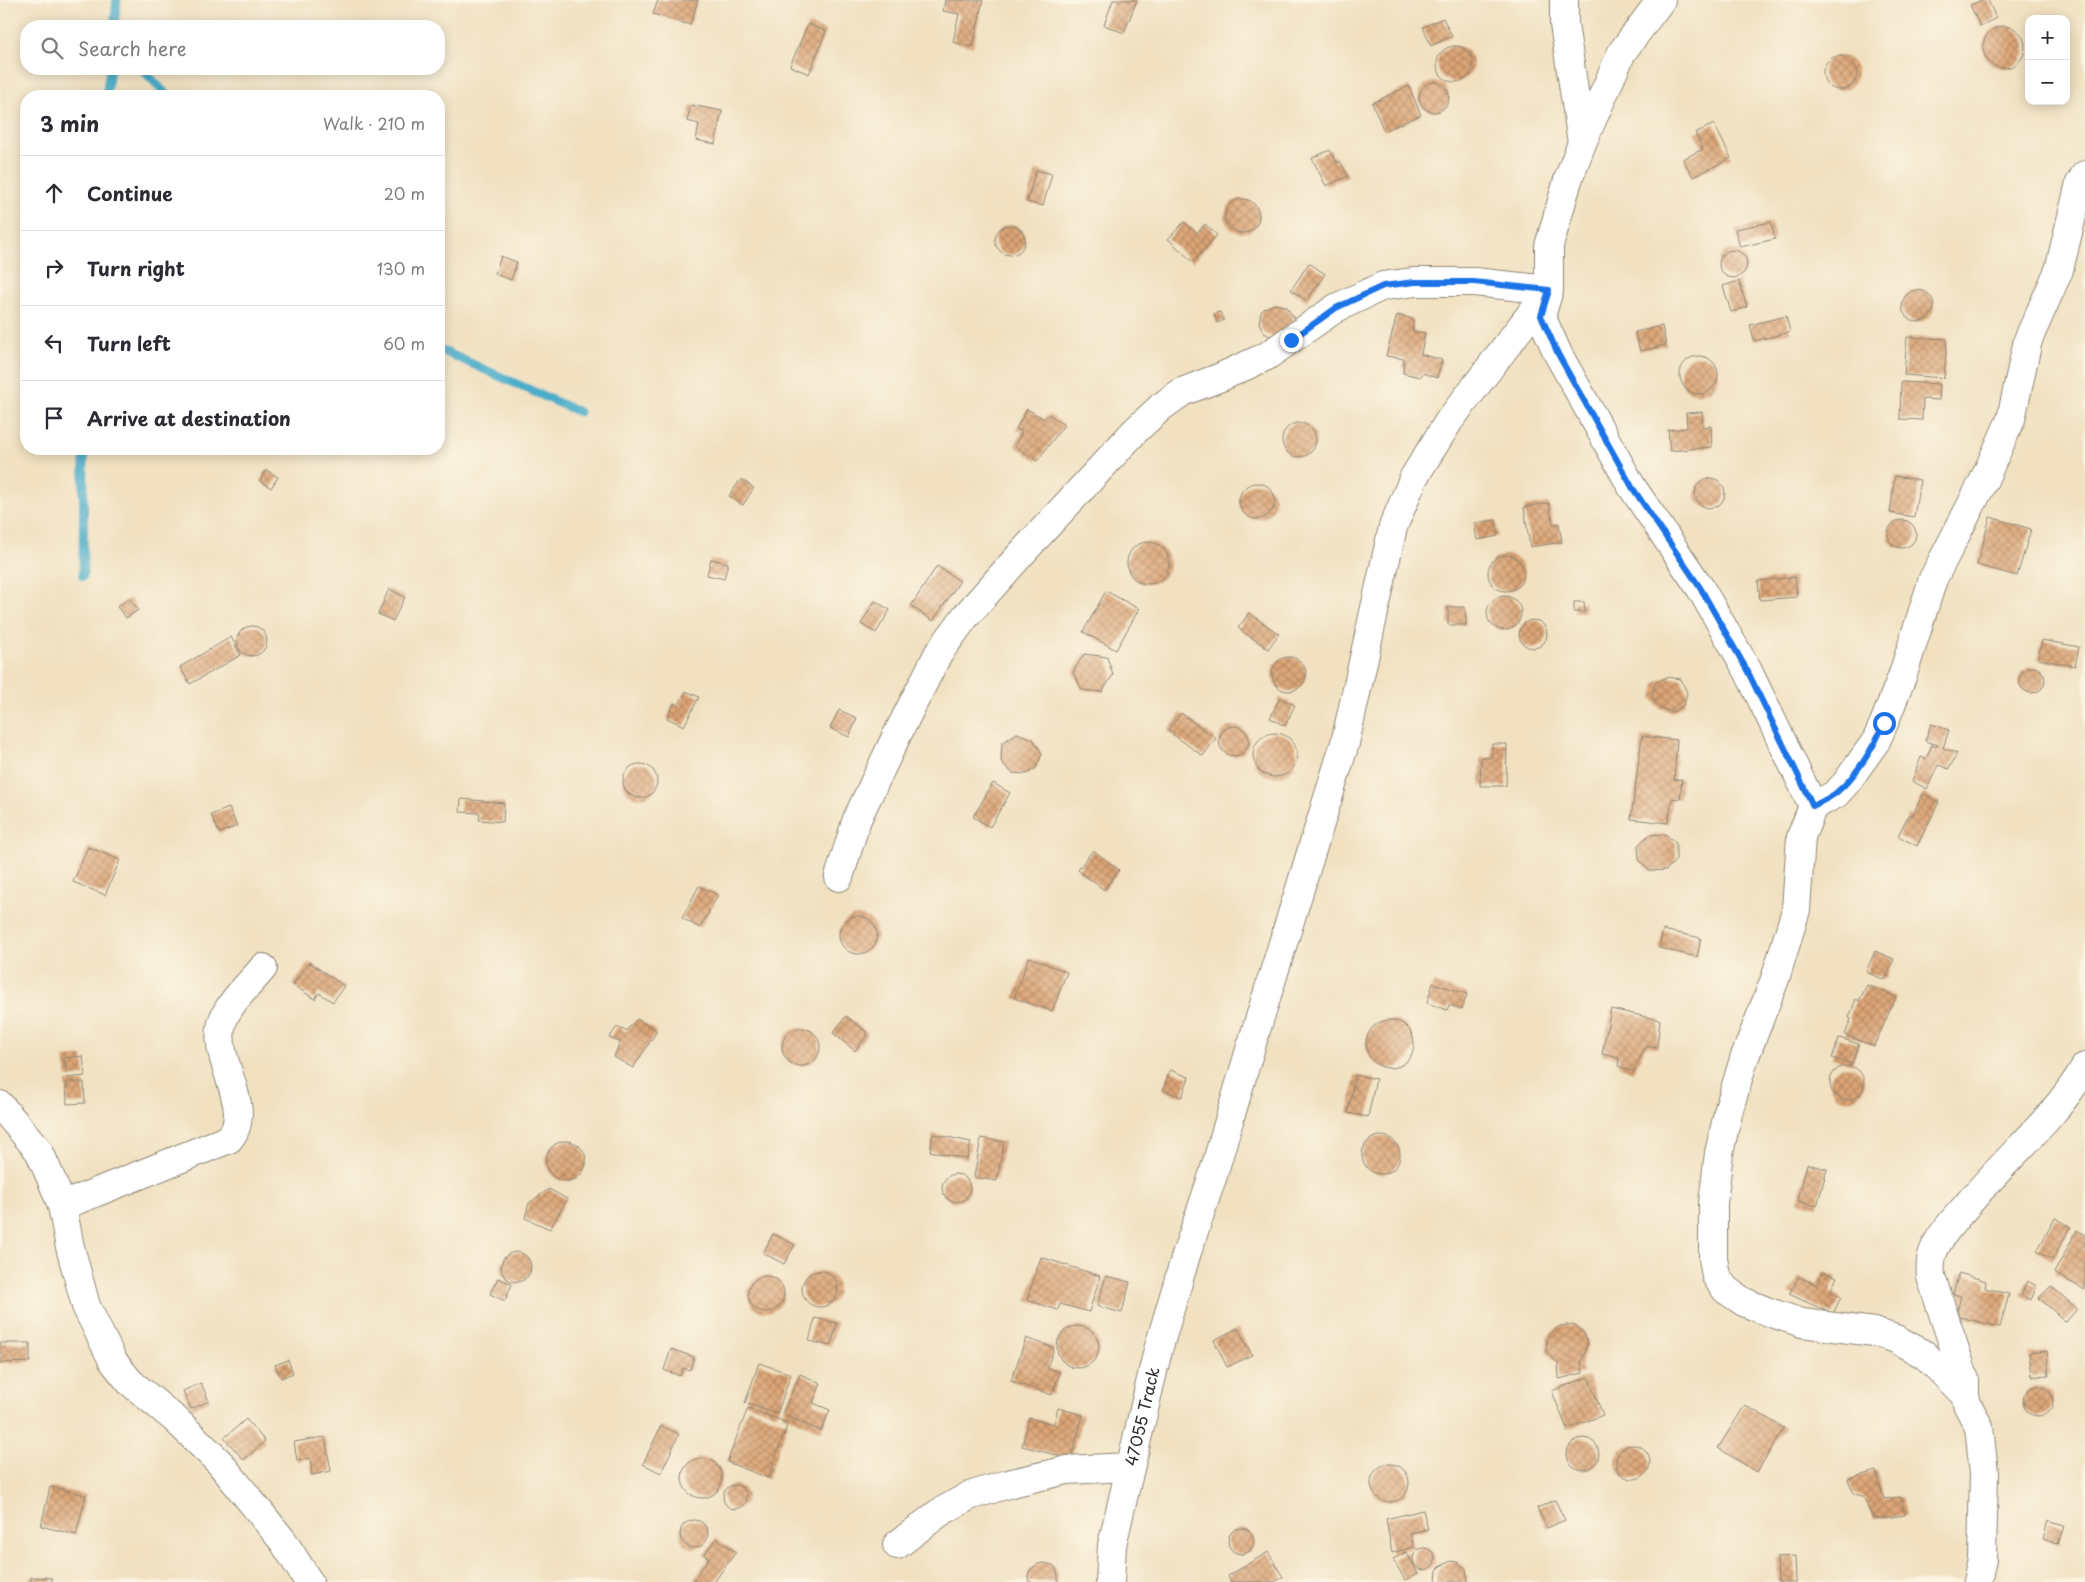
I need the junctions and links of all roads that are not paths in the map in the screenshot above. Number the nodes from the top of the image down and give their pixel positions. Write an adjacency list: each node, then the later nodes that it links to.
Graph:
1 (1564, 0): 3 (street)
2 (1661, 0): 3 (street)
3 (1582, 142): 5 (street)
4 (2085, 174): 6 (street)
5 (1549, 290): 6 (street); 7 (street); 13 (street, 47055 Track)
6 (1813, 806): 12 (street)
7 (839, 877)
8 (263, 968): 11 (street)
9 (2085, 1067): 12 (street)
10 (0, 1105): 11 (street)
11 (62, 1206): 15 (street)
12 (1965, 1395): 17 (street)
13 (1129, 1467): 14 (street); 16 (street, 47055 Track)
14 (897, 1545)
15 (309, 1582)
16 (1110, 1582)
17 (1977, 1582)

